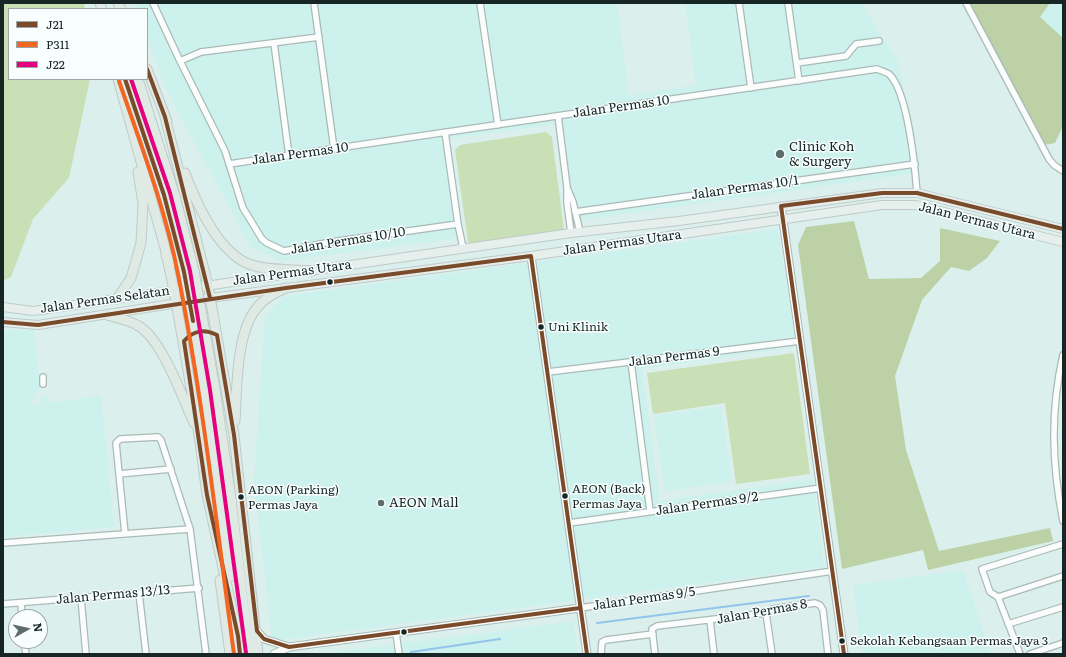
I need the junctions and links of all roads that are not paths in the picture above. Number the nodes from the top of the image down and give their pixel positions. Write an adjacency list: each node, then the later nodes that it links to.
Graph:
1 (153, 3): 10 (street, Jalan Permas 10/10)
2 (314, 3): 7 (street)
3 (480, 3): 20 (street)
4 (739, 3): 17 (street)
5 (788, 3): 11 (street)
6 (966, 3): 27 (street)
7 (319, 38): 9 (street); 23 (street)
8 (879, 41): 11 (street)
9 (274, 44): 10 (street); 24 (street)
10 (180, 61): 25 (street, Jalan Permas 10/10)
11 (796, 63): 16 (street)
12 (148, 71): 19 (highway)
13 (118, 80): 22 (highway)
14 (125, 80): 93 (highway, bridge)
15 (138, 80): 101 (highway, bridge)
16 (799, 81): 17 (street, Jalan Permas 10); 26 (street, Jalan Permas 10)
17 (751, 88): 18 (street, Jalan Permas 10)
18 (558, 116): 20 (street, Jalan Permas 10); 28 (street)
19 (165, 117): 40 (highway); 44 (highway)
20 (498, 125): 21 (street, Jalan Permas 10)
21 (445, 132): 23 (street, Jalan Permas 10); 34 (street)
22 (132, 134): 42 (highway); 49 (highway)
23 (334, 149): 24 (street, Jalan Permas 10)
24 (289, 156): 25 (street, Jalan Permas 10)
25 (229, 164): 34 (street, Jalan Permas 10/10)
26 (915, 164): 29 (street, Jalan Permas 10); 31 (street, Jalan Permas 10/1)
27 (1063, 172)
28 (567, 187): 31 (street); 37 (street)
29 (917, 194): 30 (main road, Jalan Permas Utara); 35 (main road, Jalan Permas Utara)
30 (781, 206): 32 (street); 33 (main road, Jalan Permas Utara)
31 (575, 212): 36 (street)
32 (783, 219): 38 (main road, Jalan Permas Utara); 39 (main road, Jalan Permas Utara); 56 (street)
33 (679, 221): 36 (main road, Jalan Permas Utara); 38 (main road)
34 (458, 224): 41 (street)
35 (1063, 230)
36 (580, 232): 37 (main road, Jalan Permas Utara)
37 (571, 233): 41 (main road, Jalan Permas Utara)
38 (682, 234): 43 (main road, Jalan Permas Utara)
39 (1063, 242)
40 (199, 247): 42 (highway); 45 (highway)
41 (463, 248): 44 (main road, Jalan Permas Utara)
42 (166, 256): 47 (highway)
43 (531, 256): 46 (main road, Jalan Permas Utara); 59 (street)
44 (312, 271): 45 (main road, Jalan Permas Utara)
45 (208, 285): 47 (main road, Jalan Permas Selatan); 48 (highway)
46 (286, 288): 48 (main road, Jalan Permas Utara); 64 (highway)
47 (174, 290): 49 (main road, Jalan Permas Selatan); 50 (highway)
48 (210, 298): 50 (main road, Jalan Permas Utara); 54 (highway)
49 (117, 299): 51 (main road, Jalan Permas Selatan)
50 (177, 304): 52 (main road, Jalan Permas Selatan); 55 (highway)
51 (3, 307)
52 (107, 315): 53 (main road, Jalan Permas Selatan); 63 (highway)
53 (3, 322)
54 (217, 335): 55 (highway); 64 (highway)
55 (184, 341): 63 (highway)
56 (800, 342): 58 (street, Jalan Permas 9); 67 (street)
57 (1063, 355): 60 (street)
58 (631, 362): 59 (street, Jalan Permas 9); 69 (street)
59 (548, 372): 71 (street)
60 (1061, 372): 70 (street)
61 (43, 377): 62 (street)
62 (43, 384)
63 (199, 435): 68 (highway)
64 (234, 435): 90 (highway)
65 (170, 469): 66 (street); 66 (street); 72 (street)
66 (119, 474): 73 (street)
67 (821, 488): 69 (street, Jalan Permas 9/2); 76 (street)
68 (207, 496): 93 (highway); 99 (highway)
69 (650, 512): 71 (street, Jalan Permas 9/2)
70 (1063, 519)
71 (569, 523): 85 (street)
72 (190, 529): 73 (street); 78 (street)
73 (125, 534): 74 (street)
74 (3, 543)
75 (1063, 544): 80 (street)
76 (833, 570): 85 (street, Jalan Permas 9/5); 111 (street)
77 (1063, 576): 80 (street)
78 (199, 588): 79 (street, Jalan Permas 13/13); 98 (street)
79 (139, 593): 81 (street, Jalan Permas 13/13); 97 (street)
80 (998, 597): 89 (street)
81 (81, 598): 82 (street, Jalan Permas 13/13); 96 (street)
82 (21, 603): 83 (street, Jalan Permas 13/13); 86 (street)
83 (3, 604)
84 (1063, 607): 89 (street)
85 (580, 608): 91 (street, Jalan Permas 9/5); 105 (street)
86 (21, 609)
87 (766, 614): 88 (street, Jalan Permas 8); 109 (street); 110 (street, Jalan Permas 8)
88 (710, 620): 92 (street, Jalan Permas 8); 108 (street)
89 (1008, 624): 112 (street)
90 (256, 631): 95 (street, Jalan Permas 9/5); 102 (highway)
91 (396, 633): 95 (street, Jalan Permas 9/5); 104 (street)
92 (653, 634): 106 (street); 107 (street)
93 (238, 636): 100 (highway)
94 (1063, 643): 113 (street)
95 (289, 647): 103 (street, Jalan Permas 9/5)
96 (86, 654)
97 (146, 654)
98 (206, 654)
99 (230, 654)
100 (240, 654)
101 (248, 654)
102 (258, 654)
103 (274, 654)
104 (399, 654)
105 (587, 654)
106 (602, 654)
107 (655, 654)
108 (714, 654)
109 (772, 654)
110 (828, 654)
111 (844, 654)
112 (1020, 654)
113 (1030, 654)

